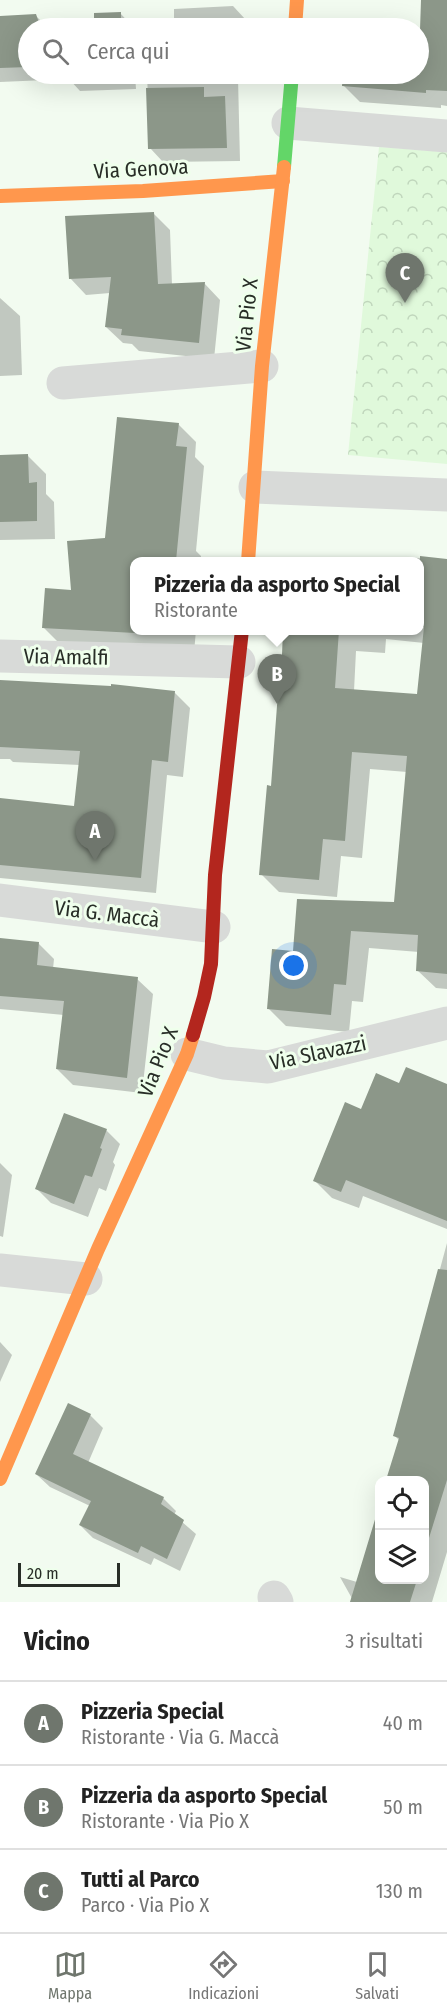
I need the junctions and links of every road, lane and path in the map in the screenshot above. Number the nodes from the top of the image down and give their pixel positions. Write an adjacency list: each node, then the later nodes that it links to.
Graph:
1 (297, 0): 2 (street)
2 (296, 18)
3 (291, 84): 4 (street, Via Pio X)
4 (288, 123): 5 (street); 6 (street, Via Pio X)
5 (447, 136)
6 (283, 181): 7 (street, Via Genova); 8 (street, Via Pio X)
7 (0, 196)
8 (262, 366): 9 (street); 10 (street, Via Pio X)
9 (63, 383)
10 (255, 487): 11 (street); 12 (street, Via Pio X)
11 (447, 495)
12 (248, 557)
13 (241, 646): 14 (street, Via Amalfi); 16 (street, Via Pio X)
14 (0, 656)
15 (0, 900): 16 (street, Via G. Maccà)
16 (214, 927): 18 (street, Via Pio X)
17 (447, 1023): 18 (street, Via Slavazzi)
18 (187, 1054): 20 (street, Via Pio X)
19 (0, 1270): 20 (street)
20 (86, 1279): 21 (street, Via Pio X)
21 (0, 1479)

